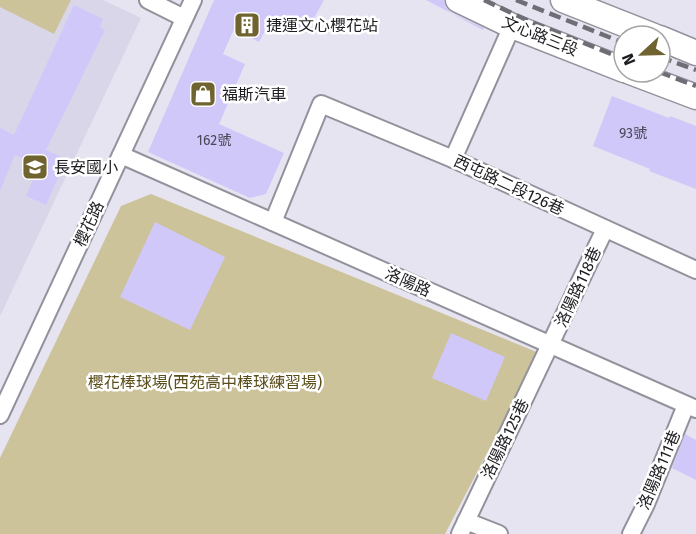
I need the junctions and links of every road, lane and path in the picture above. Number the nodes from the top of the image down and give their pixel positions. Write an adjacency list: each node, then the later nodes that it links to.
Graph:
1 (148, 0): 5 (street)
2 (193, 0): 5 (street, 櫻花路)
3 (458, 0): 7 (main road, 文心路三段)
4 (562, 0): 6 (main road)
5 (184, 18): 13 (street, 櫻花路)
6 (623, 24)
7 (512, 26): 10 (main road, 文心路三段); 14 (street)
8 (672, 43): 9 (main road)
9 (696, 52)
10 (612, 65)
11 (660, 84): 12 (main road)
12 (696, 98)
13 (121, 155): 15 (street, 洛陽路); 20 (street, 櫻花路)
14 (453, 159): 15 (street, 西屯路二段126巷); 16 (street, 西屯路二段126巷)
15 (273, 222): 18 (street, 洛陽路)
16 (605, 229): 17 (street, 西屯路二段126巷); 18 (street, 洛陽路118巷)
17 (696, 270)
18 (550, 345): 19 (street, 洛陽路); 21 (street, 洛陽路125巷)
19 (691, 407): 23 (street, 洛陽路111巷)
20 (0, 415)
21 (463, 527): 22 (street)
22 (499, 534)
23 (631, 534)

